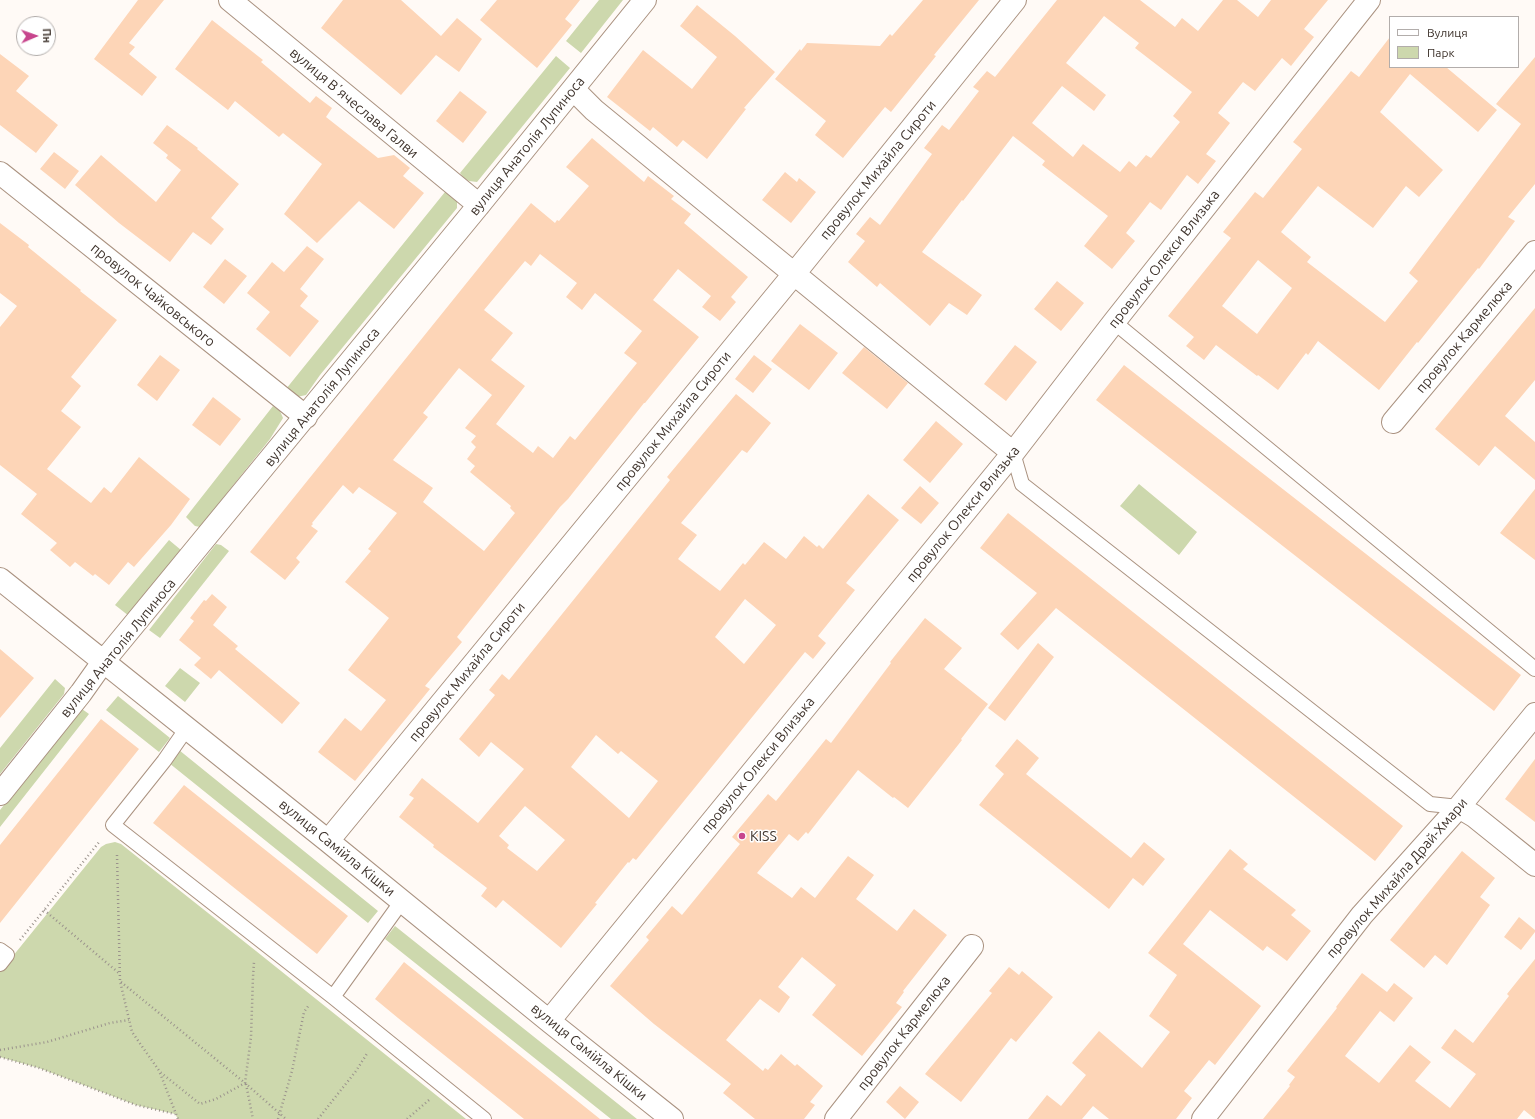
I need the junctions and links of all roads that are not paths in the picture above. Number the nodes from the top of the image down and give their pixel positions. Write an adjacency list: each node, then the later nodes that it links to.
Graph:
1 (230, 0): 7 (street, вулиця Вʼячеслава Галви)
2 (645, 0): 5 (street, вулиця Анатолія Лупиноса)
3 (1015, 0): 9 (street, провулок Михайла Сироти)
4 (1369, 0): 10 (street, провулок Олекси Влизька)
5 (573, 89): 7 (street, вулиця Анатолія Лупиноса); 9 (street)
6 (0, 174): 11 (street, провулок Чайковського)
7 (479, 205): 11 (street, вулиця Анатолія Лупиноса)
8 (1535, 252): 12 (street, провулок Кармелюка)
9 (794, 274): 13 (street); 21 (street, провулок Михайла Сироти)
10 (1114, 322): 13 (street, провулок Олекси Влизька); 16 (lane)
11 (306, 417): 15 (street, вулиця Анатолія Лупиноса)
12 (1393, 422)
13 (1013, 452): 20 (lane); 26 (street, провулок Олекси Влизька)
14 (0, 579): 15 (street, вулиця Самійла Кішки)
15 (104, 662): 18 (street, вулиця Самійла Кішки); 19 (street, вулиця Анатолія Лупиноса)
16 (1535, 669)
17 (1535, 714): 20 (street, провулок Михайла Драй-Хмари)
18 (187, 728): 21 (street, вулиця Самійла Кішки); 25 (lane)
19 (0, 794)
20 (1459, 807): 22 (street); 30 (street, провулок Михайла Драй-Хмари)
21 (328, 841): 23 (street, вулиця Самійла Кішки)
22 (1535, 865)
23 (402, 901): 25 (lane); 26 (street, вулиця Самійла Кішки)
24 (972, 946): 29 (street, провулок Кармелюка)
25 (327, 993): 27 (lane)
26 (549, 1021): 28 (street, вулиця Самійла Кішки)
27 (484, 1119)
28 (672, 1119)
29 (836, 1119)
30 (1202, 1119)

